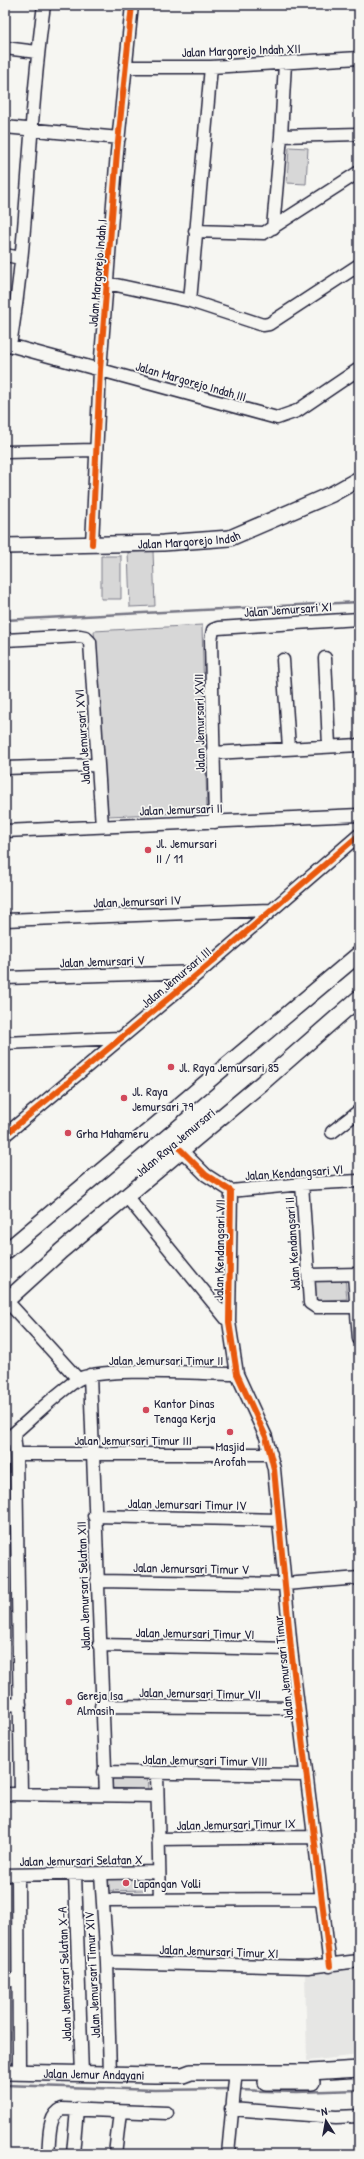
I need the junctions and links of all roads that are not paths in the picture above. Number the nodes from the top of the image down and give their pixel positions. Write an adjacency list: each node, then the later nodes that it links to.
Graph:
1 (44, 5): 4 (street)
2 (132, 5): 7 (street, Jalan Margorejo Indah I)
3 (5, 48): 4 (street)
4 (37, 52): 10 (street)
5 (359, 58): 6 (street, Jalan Margorejo Indah XII)
6 (285, 63): 8 (street, Jalan Margorejo Indah XII); 12 (street)
7 (125, 67): 8 (street, Jalan Margorejo Indah XII); 13 (street, Jalan Margorejo Indah I)
8 (211, 67): 16 (street)
9 (5, 127): 10 (street)
10 (31, 130): 13 (street); 18 (street)
11 (359, 134): 12 (street)
12 (281, 136): 15 (street)
13 (119, 138): 20 (street, Jalan Margorejo Indah I)
14 (359, 172): 15 (street)
15 (273, 228): 16 (street)
16 (195, 231): 21 (street)
17 (5, 255): 18 (street)
18 (21, 258): 22 (street)
19 (359, 265): 21 (street)
20 (107, 283): 21 (street); 23 (street, Jalan Margorejo Indah I)
21 (190, 301)
22 (8, 344): 23 (street, Jalan Margorejo Indah III)
23 (100, 370): 24 (street, Jalan Margorejo Indah III); 25 (street, Jalan Margorejo Indah I)
24 (359, 370)
25 (96, 450): 26 (street); 28 (street, Jalan Margorejo Indah I)
26 (5, 452)
27 (359, 479): 28 (main road, Jalan Margorejo Indah)
28 (92, 544): 29 (main road, Jalan Margorejo Indah)
29 (5, 546)
30 (359, 619): 31 (street, Jalan Jemursari XI)
31 (218, 628): 38 (street, Jalan Jemursari XVII)
32 (5, 640): 39 (street, Jalan Jemursari XVI)
33 (324, 658): 36 (street)
34 (283, 660): 37 (street)
35 (359, 745): 36 (street)
36 (329, 746): 37 (street)
37 (289, 748): 38 (street)
38 (213, 753): 42 (street, Jalan Jemursari XVII)
39 (97, 764): 40 (street); 43 (street, Jalan Jemursari XVI)
40 (5, 768)
41 (359, 815): 42 (street, Jalan Jemursari II)
42 (215, 822): 43 (street, Jalan Jemursari II)
43 (102, 826): 44 (street, Jalan Jemursari II)
44 (5, 830)
45 (359, 834): 46 (street, Jalan Jemursari III)
46 (270, 910): 47 (street, Jalan Jemursari IV); 49 (street, Jalan Jemursari III)
47 (5, 920)
48 (359, 954): 62 (main road, Jalan Raya Jemursari)
49 (200, 972): 50 (street, Jalan Jemursari V); 52 (street, Jalan Jemursari III)
50 (5, 978)
51 (359, 998): 57 (main road, Jalan Raya Jemursari)
52 (120, 1038): 53 (street); 56 (street, Jalan Jemursari III)
53 (5, 1043)
54 (359, 1111): 55 (street)
55 (332, 1132)
56 (6, 1133)
57 (181, 1150): 60 (street, Jalan Kendangsari VII); 61 (main road, Jalan Raya Jemursari)
58 (359, 1181): 59 (street, Jalan Kendangsari VI)
59 (302, 1184): 60 (street, Jalan Kendangsari VI); 64 (street, Jalan Kendangsari II)
60 (231, 1191): 67 (street, Jalan Kendangsari VII)
61 (127, 1197): 65 (main road, Jalan Raya Jemursari); 67 (street)
62 (5, 1252)
63 (356, 1274): 64 (street); 66 (street)
64 (309, 1275): 66 (street, Jalan Kendangsari II)
65 (6, 1301): 71 (street)
66 (356, 1307): 68 (street)
67 (229, 1322): 70 (street, Jalan Kendangsari VII)
68 (359, 1339)
69 (92, 1374): 70 (street, Jalan Jemursari Timur II); 71 (street, Jalan Jemursari Timur II); 74 (street, Jalan Jemursari Selatan XII)
70 (237, 1374): 75 (street, Jalan Jemursari Timur)
71 (78, 1379): 72 (street)
72 (10, 1437): 73 (street)
73 (16, 1454): 74 (street, Jalan Jemursari Timur III); 83 (street)
74 (92, 1454): 75 (street, Jalan Jemursari Timur III); 76 (street, Jalan Jemursari Selatan XII)
75 (271, 1454): 77 (street, Jalan Jemursari Timur)
76 (94, 1516): 77 (street, Jalan Jemursari Timur IV); 79 (street, Jalan Jemursari Selatan XII)
77 (279, 1520): 80 (street, Jalan Jemursari Timur)
78 (359, 1578): 80 (street, Jalan Jemursari Timur V)
79 (97, 1581): 80 (street, Jalan Jemursari Timur V); 81 (street, Jalan Jemursari Selatan XII)
80 (285, 1584): 82 (street, Jalan Jemursari Timur)
81 (99, 1645): 82 (street, Jalan Jemursari Timur VI); 85 (street, Jalan Jemursari Selatan XII)
82 (291, 1649): 86 (street, Jalan Jemursari Timur)
83 (20, 1704): 84 (street); 91 (street)
84 (5, 1705)
85 (101, 1706): 86 (street, Jalan Jemursari Timur VII); 87 (street, Jalan Jemursari Selatan XII)
86 (298, 1708): 89 (street, Jalan Jemursari Timur)
87 (104, 1772): 88 (street, Jalan Jemursari Timur VIII); 92 (street, Jalan Jemursari Selatan XII)
88 (157, 1773): 89 (street, Jalan Jemursari Timur VIII); 93 (street)
89 (307, 1774): 94 (street, Jalan Jemursari Timur)
90 (5, 1794): 91 (street)
91 (21, 1794): 92 (street)
92 (106, 1795): 93 (street)
93 (157, 1796): 95 (street)
94 (314, 1837): 95 (street, Jalan Jemursari Timur IX); 101 (street, Jalan Jemursari Timur)
95 (158, 1839): 96 (street)
96 (158, 1872): 98 (street, Jalan Jemursari Selatan X); 103 (street)
97 (75, 1874): 98 (street, Jalan Jemursari Selatan X); 100 (street, Jalan Jemursari Selatan X); 111 (street, Jalan Jemursari Selatan X-A)
98 (101, 1874): 102 (street, Jalan Jemursari Timur XIV)
99 (5, 1875): 100 (street, Jalan Jemursari Selatan X)
100 (18, 1875): 108 (street)
101 (322, 1899): 103 (street); 106 (street, Jalan Jemursari Timur)
102 (103, 1900): 103 (street); 105 (street, Jalan Jemursari Timur XIV)
103 (160, 1900)
104 (359, 1961): 106 (street, Jalan Jemursari Timur XI)
105 (107, 1962): 106 (street, Jalan Jemursari Timur XI); 112 (street, Jalan Jemursari Timur XIV)
106 (330, 1966)
107 (5, 1980): 108 (street)
108 (18, 1980): 110 (street)
109 (359, 2069): 114 (main road, Jalan Jemur Andayani)
110 (12, 2072): 111 (main road, Jalan Jemur Andayani)
111 (82, 2074): 112 (main road, Jalan Jemur Andayani)
112 (110, 2074): 114 (main road, Jalan Jemur Andayani)
113 (359, 2078): 114 (main road, Jalan Jemur Andayani)
114 (234, 2084): 116 (street)
115 (77, 2109): 117 (street); 120 (street); 121 (street)
116 (232, 2109): 119 (street); 123 (street)
117 (120, 2112): 118 (street); 122 (street)
118 (167, 2113)
119 (359, 2116)
120 (48, 2154)
121 (73, 2154)
122 (115, 2154)
123 (228, 2154)

